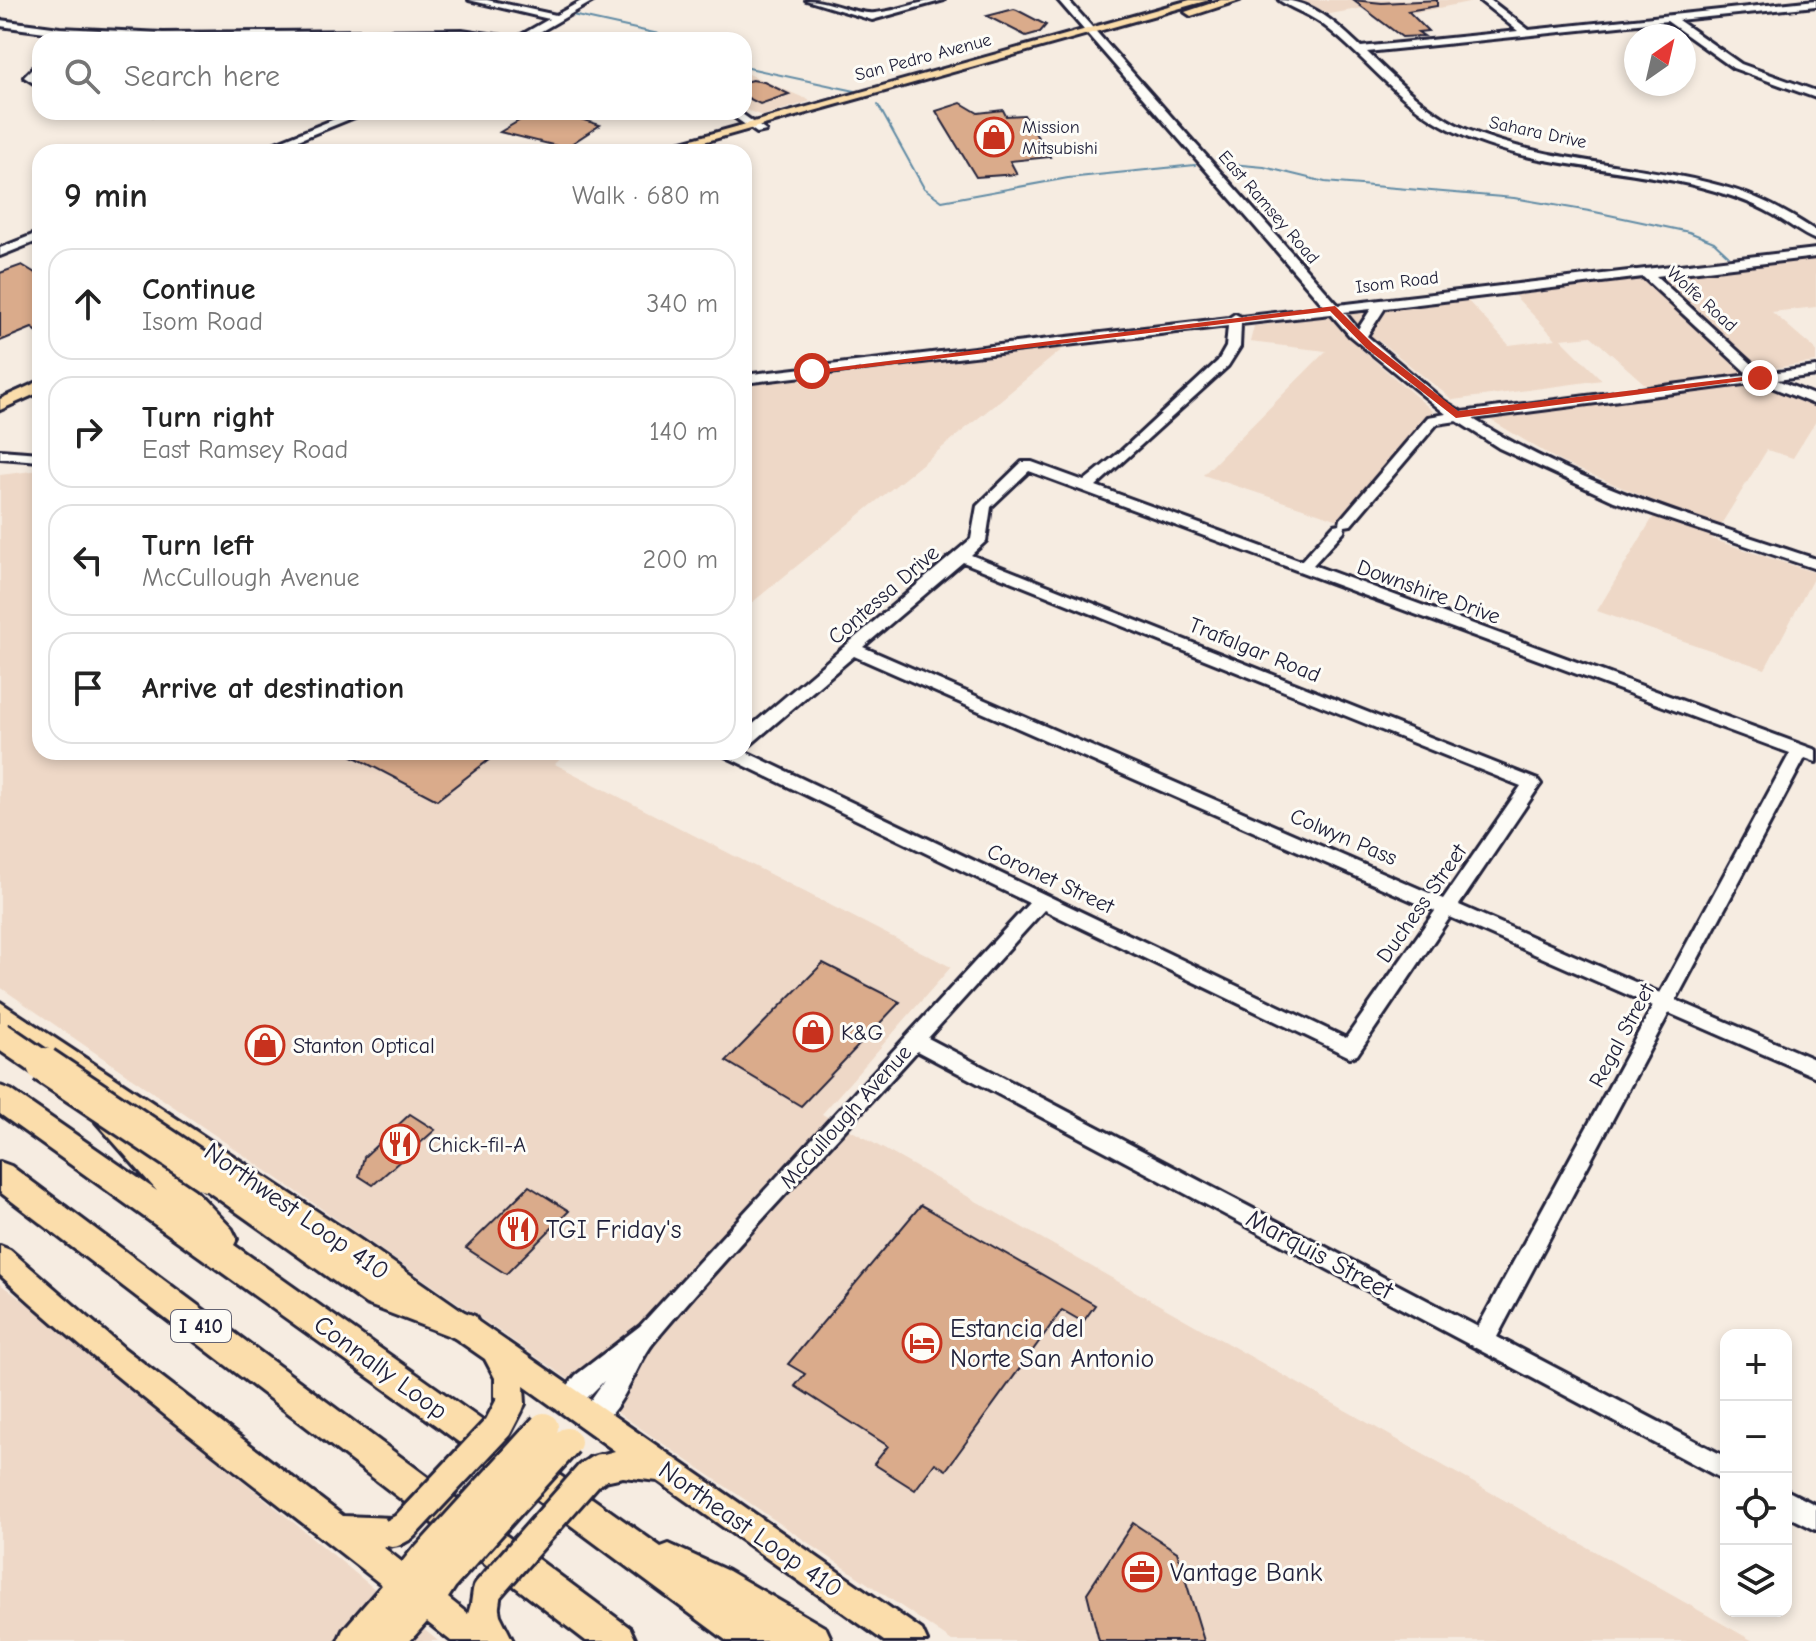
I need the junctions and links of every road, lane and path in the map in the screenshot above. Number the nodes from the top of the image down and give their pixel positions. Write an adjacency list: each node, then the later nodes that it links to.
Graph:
1 (474, 0): 13 (street)
2 (590, 0): 13 (street)
3 (811, 0): 4 (street)
4 (939, 0)
5 (1063, 0): 19 (street, East Ramsey Road)
6 (1203, 0): 19 (main road, San Pedro Avenue)
7 (1234, 0): 19 (main road, San Pedro Avenue)
8 (1284, 0): 20 (street, Sahara Drive)
9 (1484, 0): 18 (street)
10 (1702, 0): 12 (street)
11 (1816, 3): 12 (street)
12 (1722, 13): 14 (street)
13 (557, 18): 17 (street)
14 (1669, 18): 18 (street); 21 (street)
15 (0, 23): 16 (street)
16 (85, 32)
17 (531, 32)
18 (1527, 33): 20 (street)
19 (1093, 35): 24 (main road, San Pedro Avenue); 34 (street, East Ramsey Road)
20 (1359, 50): 28 (street, Sahara Drive)
21 (1816, 95)
22 (341, 120): 25 (street)
23 (744, 120): 24 (street)
24 (757, 128): 26 (main road, San Pedro Avenue); 27 (main road, San Pedro Avenue)
25 (280, 144)
26 (688, 144)
27 (709, 144)
28 (1816, 236)
29 (32, 239): 30 (street)
30 (0, 252)
31 (1816, 253): 32 (street, Isom Road)
32 (1645, 272): 33 (street, Isom Road); 40 (street, Wolfe Road)
33 (1381, 303): 34 (street, Isom Road); 36 (street)
34 (1332, 308): 35 (street, Isom Road); 36 (street, East Ramsey Road)
35 (1235, 318): 39 (street, Isom Road); 49 (street)
36 (1360, 337): 45 (street, East Ramsey Road)
37 (1816, 371): 40 (street)
38 (32, 375): 41 (main road)
39 (752, 378)
40 (1760, 378): 43 (street, Wolfe Road); 45 (street)
41 (0, 389)
42 (32, 390): 44 (main road)
43 (1816, 401)
44 (0, 405)
45 (1456, 415): 51 (street, East Ramsey Road); 52 (street)
46 (0, 454): 47 (street)
47 (32, 456)
48 (1027, 465): 49 (street, Downshire Drive); 50 (street, Contessa Drive)
49 (1086, 487): 52 (street, Downshire Drive)
50 (961, 556): 53 (street, Contessa Drive); 57 (street, Trafalgar Road)
51 (1816, 564)
52 (1303, 567): 55 (street, Downshire Drive)
53 (853, 649): 54 (street, Contessa Drive); 59 (street, Colwyn Pass)
54 (752, 734)
55 (1808, 754): 60 (street, Regal Street)
56 (748, 760): 58 (street, Coronet Street)
57 (1532, 784): 59 (street, Duchess Street)
58 (1042, 900): 64 (street, McCullough Avenue); 65 (street, Coronet Street)
59 (1447, 907): 60 (street, Colwyn Pass); 65 (street, Duchess Street)
60 (1665, 1003): 66 (street, Colwyn Pass); 72 (street, Regal Street)
61 (0, 1011): 71 (main road, Northwest Loop 410)
62 (0, 1024): 70 (highway)
63 (0, 1035): 71 (highway, bridge)
64 (914, 1040): 72 (street, Marquis Street); 74 (street, McCullough Avenue)
65 (1350, 1049)
66 (1816, 1069)
67 (0, 1098): 70 (highway, Connally Loop)
68 (7, 1182): 82 (highway, I 410)
69 (0, 1258): 79 (main road)
70 (256, 1277): 80 (highway, Connally Loop)
71 (463, 1326): 73 (main road, Northwest Loop 410)
72 (1483, 1341): 75 (street, Marquis Street)
73 (495, 1350): 74 (main road, Northwest Loop 410); 79 (main road, bridge)
74 (578, 1410): 76 (main road, Northeast Loop 410); 81 (main road, McCullough Avenue, bridge)
75 (1720, 1467)
76 (665, 1469): 86 (main road, bridge); 89 (main road, Northeast Loop 410)
77 (1792, 1505): 78 (street)
78 (1816, 1518)
79 (339, 1530): 81 (main road)
80 (610, 1534): 87 (highway, Connally Loop); 88 (highway)
81 (425, 1579): 83 (main road, McCullough Avenue); 84 (main road, McCullough Avenue); 85 (main road)
82 (615, 1640)
83 (354, 1641)
84 (389, 1641)
85 (476, 1641)
86 (497, 1641)
87 (759, 1641)
88 (813, 1641)
89 (911, 1641)

